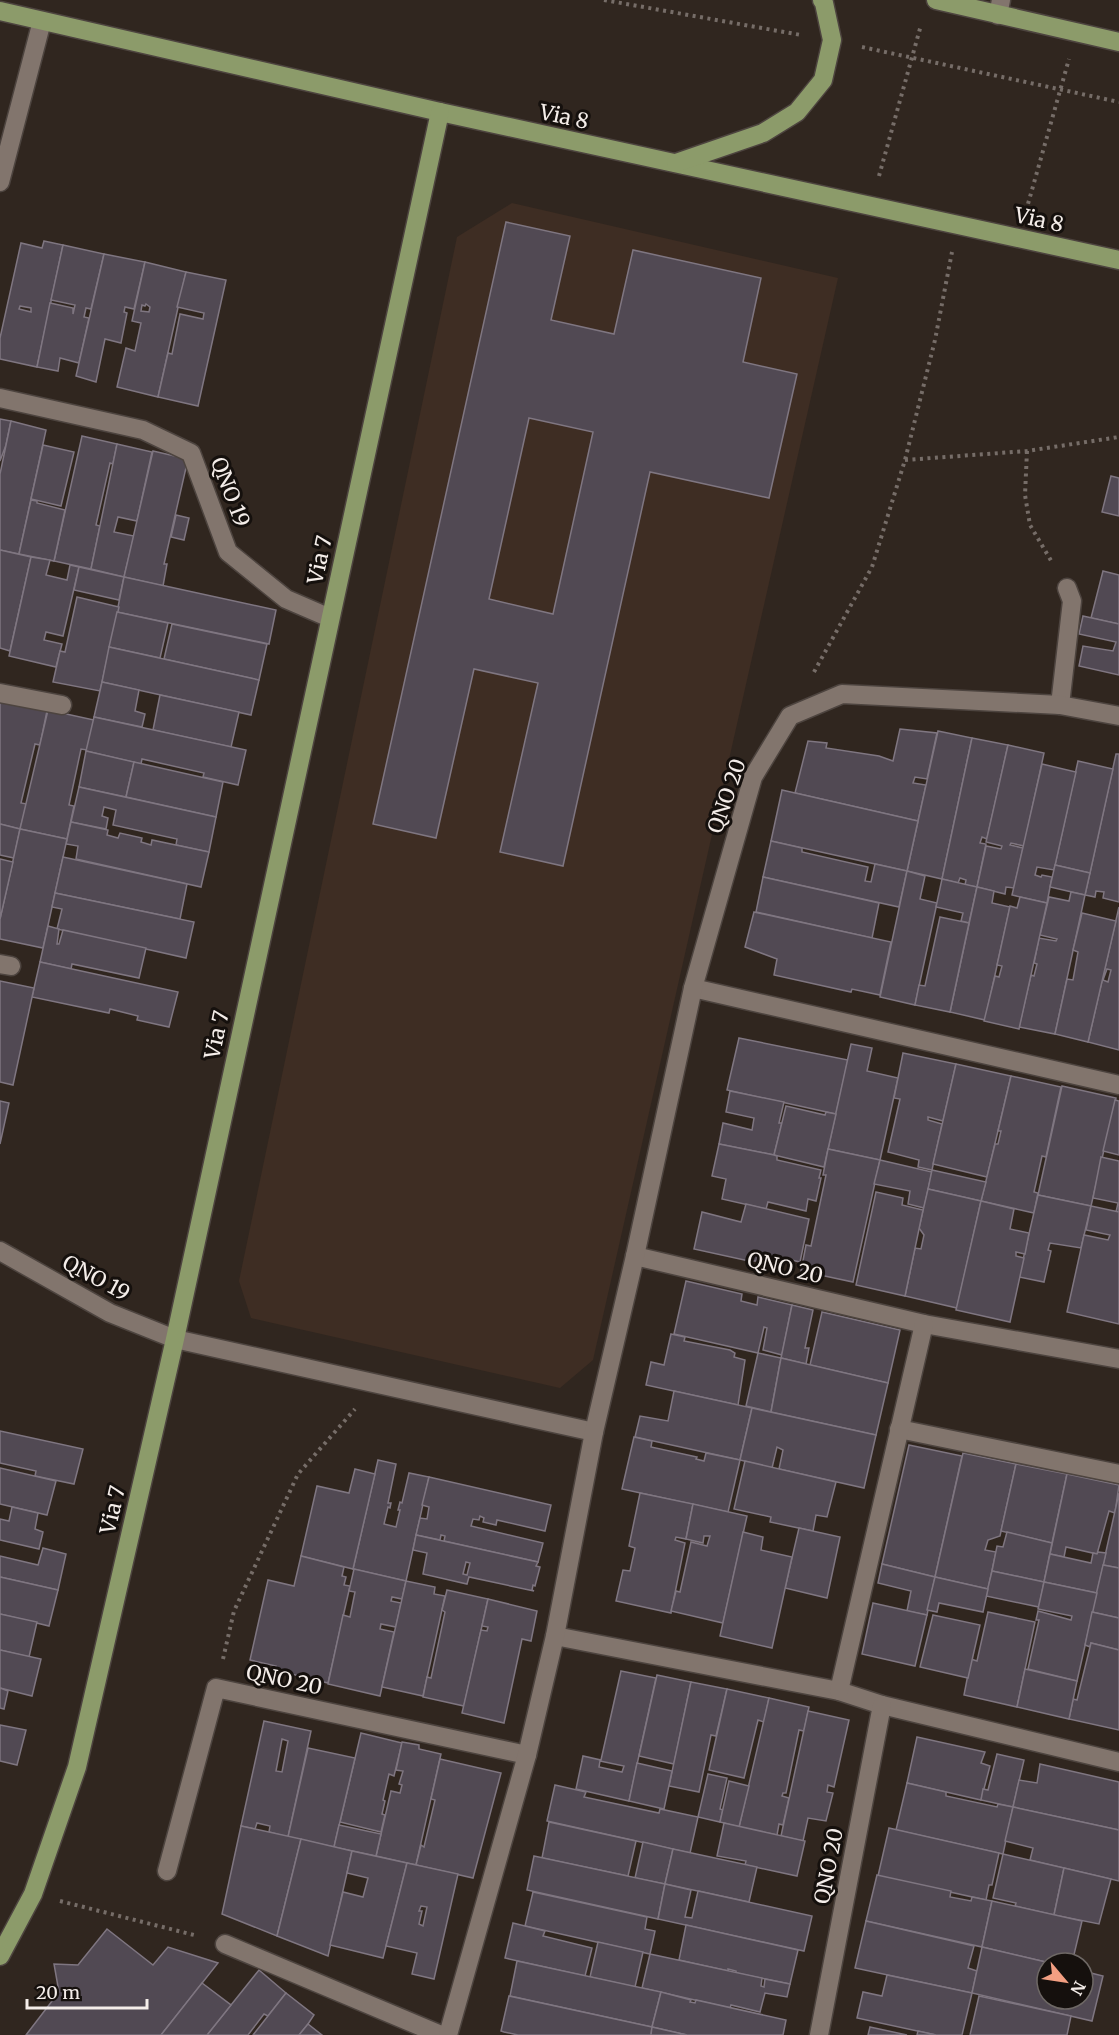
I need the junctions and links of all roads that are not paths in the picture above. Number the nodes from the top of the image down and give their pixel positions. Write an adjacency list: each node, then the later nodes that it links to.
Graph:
1 (822, 0): 8 (main road)
2 (936, 0): 3 (main road)
3 (999, 8): 6 (main road)
4 (0, 11): 5 (main road, Via 8)
5 (42, 21): 7 (main road, Via 8); 9 (street)
6 (1119, 42)
7 (440, 112): 8 (main road, Via 8); 13 (main road, Via 7)
8 (674, 164): 10 (main road, Via 8)
9 (0, 182)
10 (1119, 260)
11 (0, 398): 13 (street, QNO 19)
12 (1067, 588): 16 (street)
13 (330, 618): 23 (main road, Via 7)
14 (0, 693): 15 (street)
15 (63, 705)
16 (1060, 705): 17 (street); 18 (street, QNO 20)
17 (1119, 716)
18 (693, 987): 19 (street); 21 (street, QNO 20)
19 (1119, 1085)
20 (0, 1251): 23 (street, QNO 19)
21 (635, 1256): 22 (street, QNO 20); 26 (street, QNO 20)
22 (924, 1324): 24 (street, QNO 20); 25 (street)
23 (175, 1339): 26 (street); 35 (main road, Via 7)
24 (1119, 1359)
25 (898, 1429): 27 (street); 29 (street)
26 (594, 1432): 28 (street, QNO 20)
27 (1119, 1474)
28 (555, 1636): 29 (street); 31 (street, QNO 20)
29 (839, 1691): 30 (street)
30 (882, 1705): 32 (street); 38 (street, QNO 20)
31 (527, 1755): 33 (street, QNO 20); 37 (street, QNO 20)
32 (1119, 1762)
33 (167, 1871)
34 (225, 1944): 36 (street)
35 (0, 1956)
36 (441, 2035)
37 (448, 2035)
38 (819, 2035)

